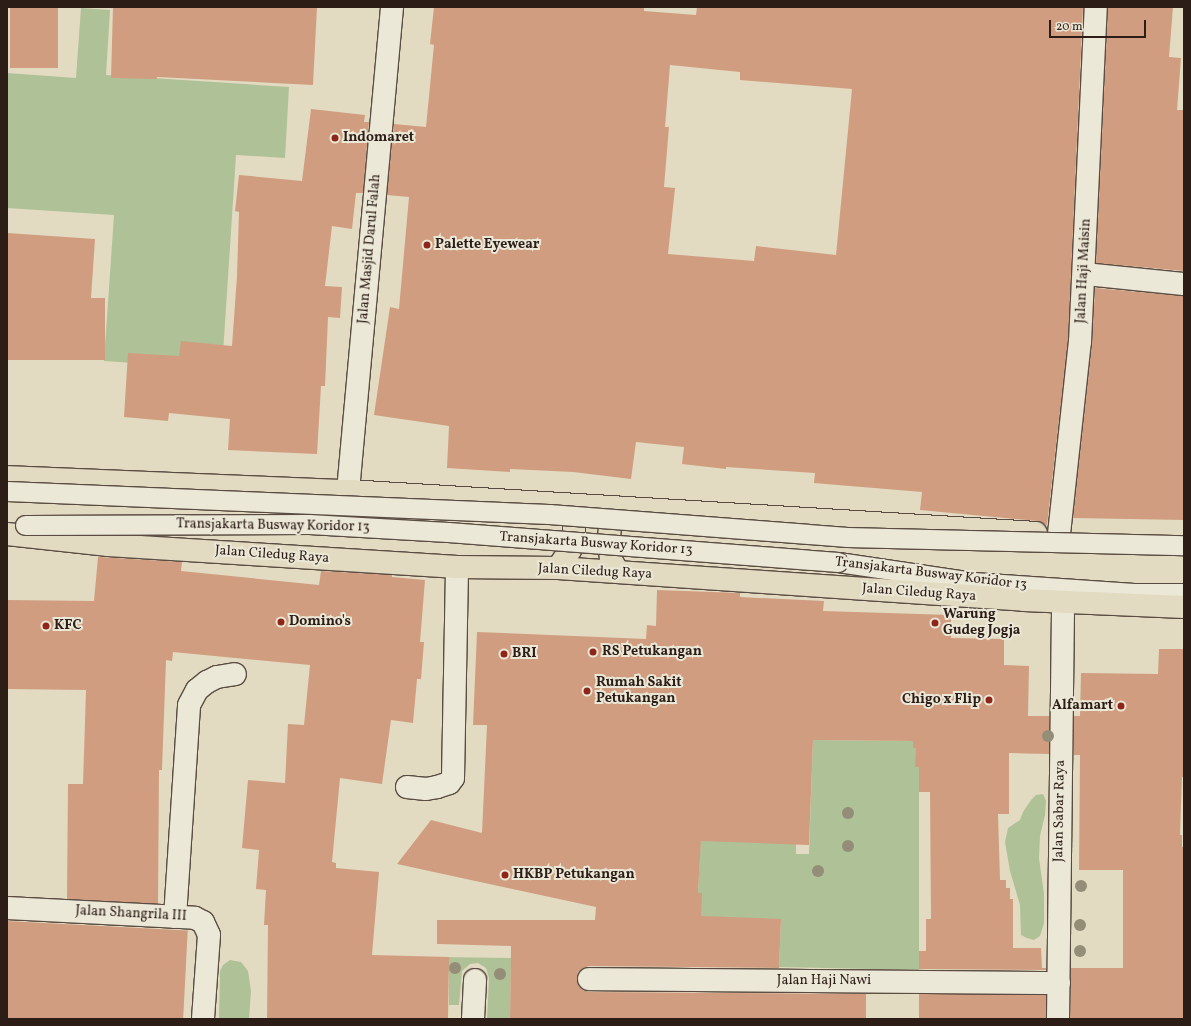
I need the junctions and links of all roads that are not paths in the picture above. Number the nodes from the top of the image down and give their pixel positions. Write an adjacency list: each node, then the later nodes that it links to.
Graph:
1 (392, 7): 7 (street, Jalan Masjid Darul Falah)
2 (1096, 7): 3 (street, Jalan Haji Maisin)
3 (1084, 274): 4 (street); 11 (street, Jalan Haji Maisin)
4 (1184, 284)
5 (7, 476): 7 (main road)
6 (7, 491): 13 (lane, Transjakarta Busway Koridor 13, bridge)
7 (348, 491): 8 (main road)
8 (568, 505): 9 (main road); 15 (main road)
9 (620, 508): 11 (main road); 16 (main road)
10 (13, 528): 14 (main road, Jalan Ciledug Raya); 17 (lane, Transjakarta Busway Koridor 13, bridge)
11 (1059, 534): 12 (main road)
12 (1184, 538)
13 (1184, 545)
14 (457, 567): 15 (main road, Jalan Ciledug Raya); 21 (street)
15 (558, 568): 16 (main road, Jalan Ciledug Raya)
16 (618, 572): 18 (main road, Jalan Ciledug Raya)
17 (1184, 593)
18 (1063, 602): 19 (main road, Jalan Ciledug Raya); 26 (street, Jalan Sabar Raya)
19 (1184, 607)
20 (235, 674): 23 (street)
21 (407, 787)
22 (7, 908): 23 (street, Jalan Shangrila III)
23 (175, 917): 27 (street, Jalan Shangrila III)
24 (589, 979): 26 (street, Jalan Haji Nawi)
25 (475, 980): 28 (street)
26 (1059, 983): 29 (street, Jalan Sabar Raya)
27 (203, 1019)
28 (473, 1019)
29 (1058, 1019)

